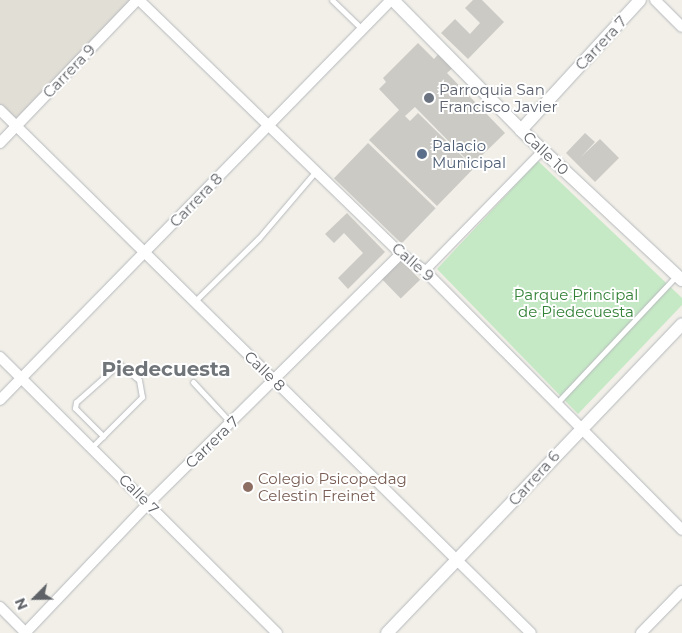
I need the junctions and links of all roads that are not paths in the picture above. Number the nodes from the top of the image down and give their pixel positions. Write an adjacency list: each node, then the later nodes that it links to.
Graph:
1 (138, 0): 9 (street, Calle 9); 10 (street, Carrera 9)
2 (332, 0): 7 (lane)
3 (392, 0): 7 (street, Carrera 8); 11 (street, Calle 10)
4 (640, 0): 11 (street, Carrera 7)
5 (655, 0): 6 (street)
6 (682, 27)
7 (363, 30): 9 (street, Carrera 8)
8 (0, 110): 10 (street, Calle 8)
9 (269, 125): 14 (street, Calle 9); 15 (street, Carrera 8)
10 (16, 126): 12 (street, Carrera 9); 15 (street, Calle 8)
11 (521, 130): 13 (street, Calle 10)
12 (0, 143)
13 (543, 150): 17 (street); 18 (street, Calle 10)
14 (316, 171): 16 (street, Calle 9); 19 (lane)
15 (144, 253): 19 (street, Calle 8); 22 (street, Carrera 8)
16 (401, 254): 17 (street, Calle 9); 23 (street, Carrera 7)
17 (425, 271): 26 (street, Calle 9)
18 (680, 277): 26 (lane)
19 (194, 302): 23 (street, Calle 8)
20 (682, 324): 28 (street, Carrera 6)
21 (0, 357): 22 (street, Calle 7)
22 (22, 378): 25 (street, Carrera 8); 30 (street, Calle 7)
23 (275, 380): 27 (street, Carrera 7); 33 (street, Calle 8)
24 (193, 382): 27 (lane)
25 (0, 400)
26 (556, 404): 28 (street, Calle 9)
27 (231, 423): 31 (street, Carrera 7)
28 (580, 428): 32 (street, Calle 9); 33 (street, Carrera 6)
29 (103, 436): 29 (lane); 30 (lane)
30 (92, 447): 31 (street, Calle 7)
31 (149, 503): 36 (street, Carrera 7); 37 (street, Calle 7)
32 (682, 530)
33 (458, 561): 38 (street, Carrera 6); 39 (street, Calle 8)
34 (682, 590): 40 (street)
35 (0, 608): 36 (street)
36 (26, 633)
37 (277, 633)
38 (387, 633)
39 (530, 633)
40 (641, 633)

